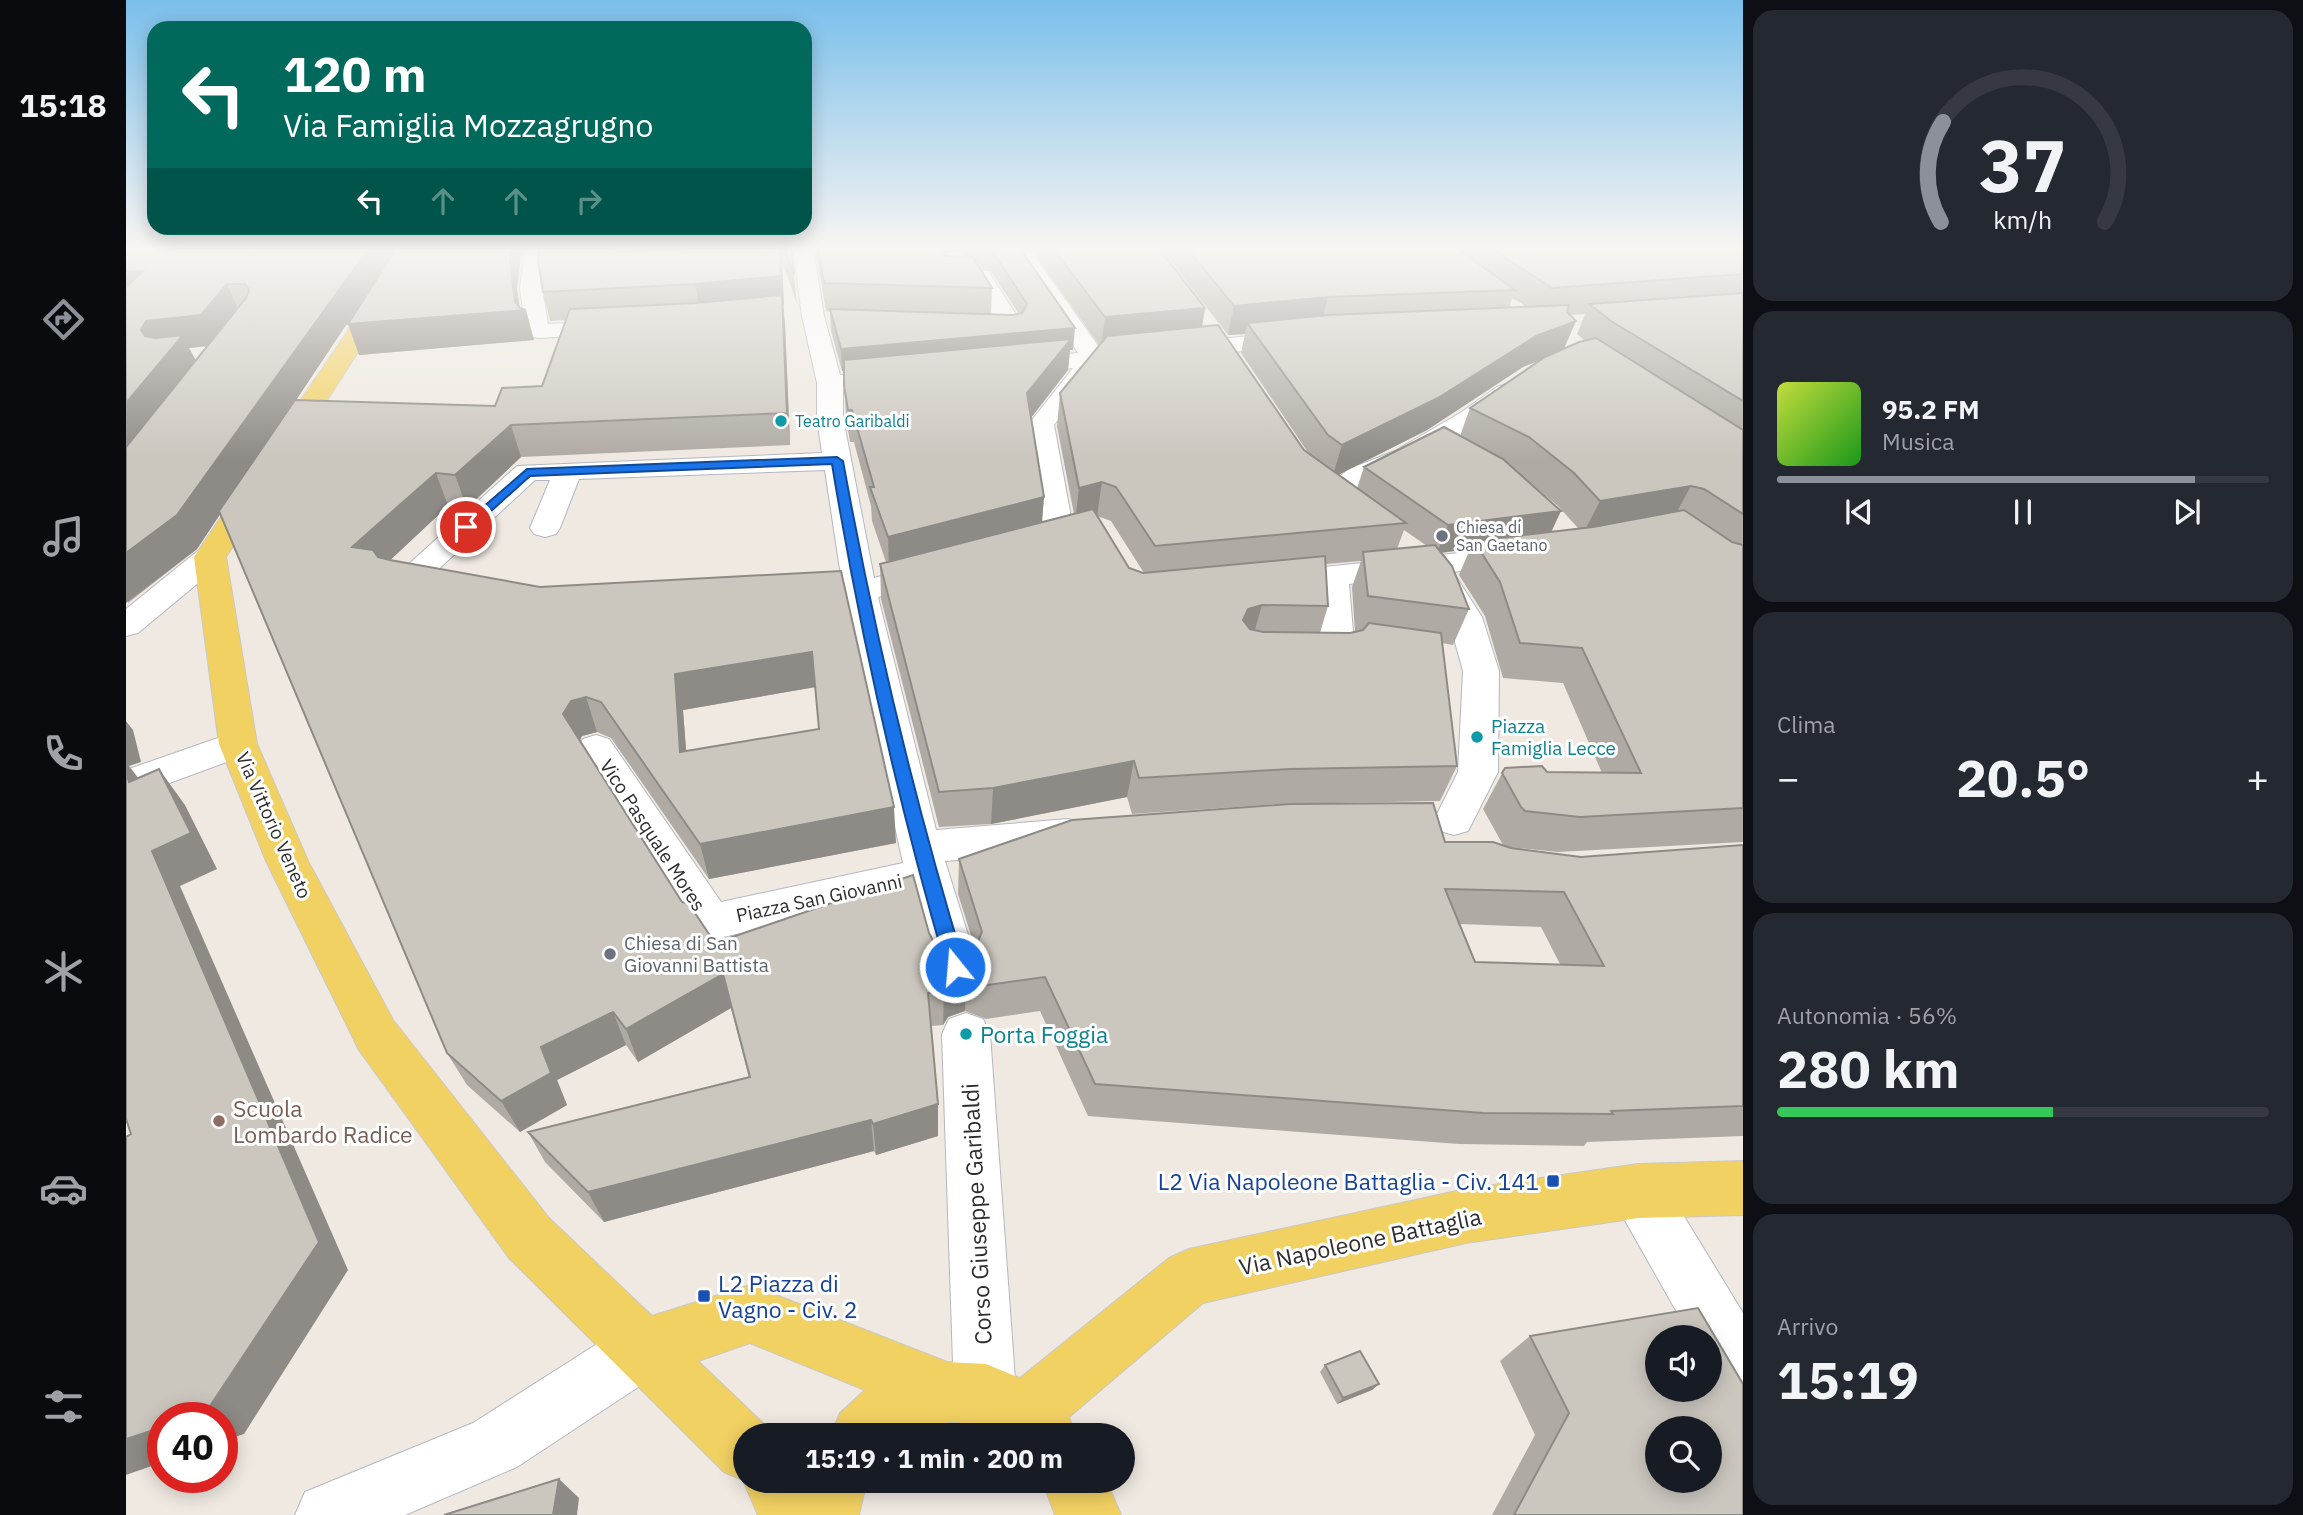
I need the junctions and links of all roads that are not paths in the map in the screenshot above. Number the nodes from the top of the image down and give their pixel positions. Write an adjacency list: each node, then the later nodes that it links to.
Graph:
1 (367, 318): 25 (main road)
2 (536, 318): 10 (street)
3 (813, 318): 17 (street)
4 (823, 318): 7 (street)
5 (1006, 318): 8 (street)
6 (1066, 318): 13 (street)
7 (841, 321)
8 (946, 325)
9 (1205, 325): 12 (street)
10 (634, 327)
11 (1321, 336): 12 (street)
12 (1228, 357): 13 (street)
13 (1094, 358): 14 (street); 22 (street)
14 (997, 367)
15 (913, 375): 17 (street)
16 (1526, 378): 20 (street)
17 (830, 383): 18 (street)
18 (837, 461): 19 (street); 31 (street)
19 (568, 471): 21 (street); 30 (street)
20 (1335, 494)
21 (545, 528)
22 (1060, 538)
23 (1398, 542): 27 (street)
24 (1550, 552): 27 (street)
25 (210, 557): 33 (street); 37 (main road, Via Vittorio Veneto)
26 (953, 567): 31 (street)
27 (1436, 572): 28 (street); 36 (street)
28 (1332, 576): 29 (street); 34 (street)
29 (1249, 584)
30 (458, 592)
31 (860, 592): 32 (street); 42 (street)
32 (766, 597)
33 (126, 626)
34 (1277, 654)
35 (1440, 657): 36 (street)
36 (1479, 662): 40 (street)
37 (238, 744): 39 (street); 48 (main road, Via Vittorio Veneto)
38 (596, 748): 43 (street, Vico Pasquale Mores)
39 (126, 785)
40 (1448, 829)
41 (1098, 833): 42 (street, Piazza San Giovanni)
42 (924, 860): 43 (street, Piazza San Giovanni); 44 (street)
43 (710, 922)
44 (955, 967)
45 (966, 1034): 50 (street, Corso Giuseppe Garibaldi)
46 (1743, 1188): 47 (main road, Via Napoleone Battaglia)
47 (1638, 1191): 49 (street); 50 (main road, Via Napoleone Battaglia)
48 (643, 1349): 50 (main road); 52 (main road, Via Vittorio Veneto); 55 (street)
49 (1743, 1369)
50 (999, 1408): 51 (main road)
51 (873, 1423)
52 (733, 1437)
53 (781, 1493): 56 (main road)
54 (832, 1493): 57 (main road)
55 (328, 1515)
56 (792, 1515)
57 (826, 1515)

